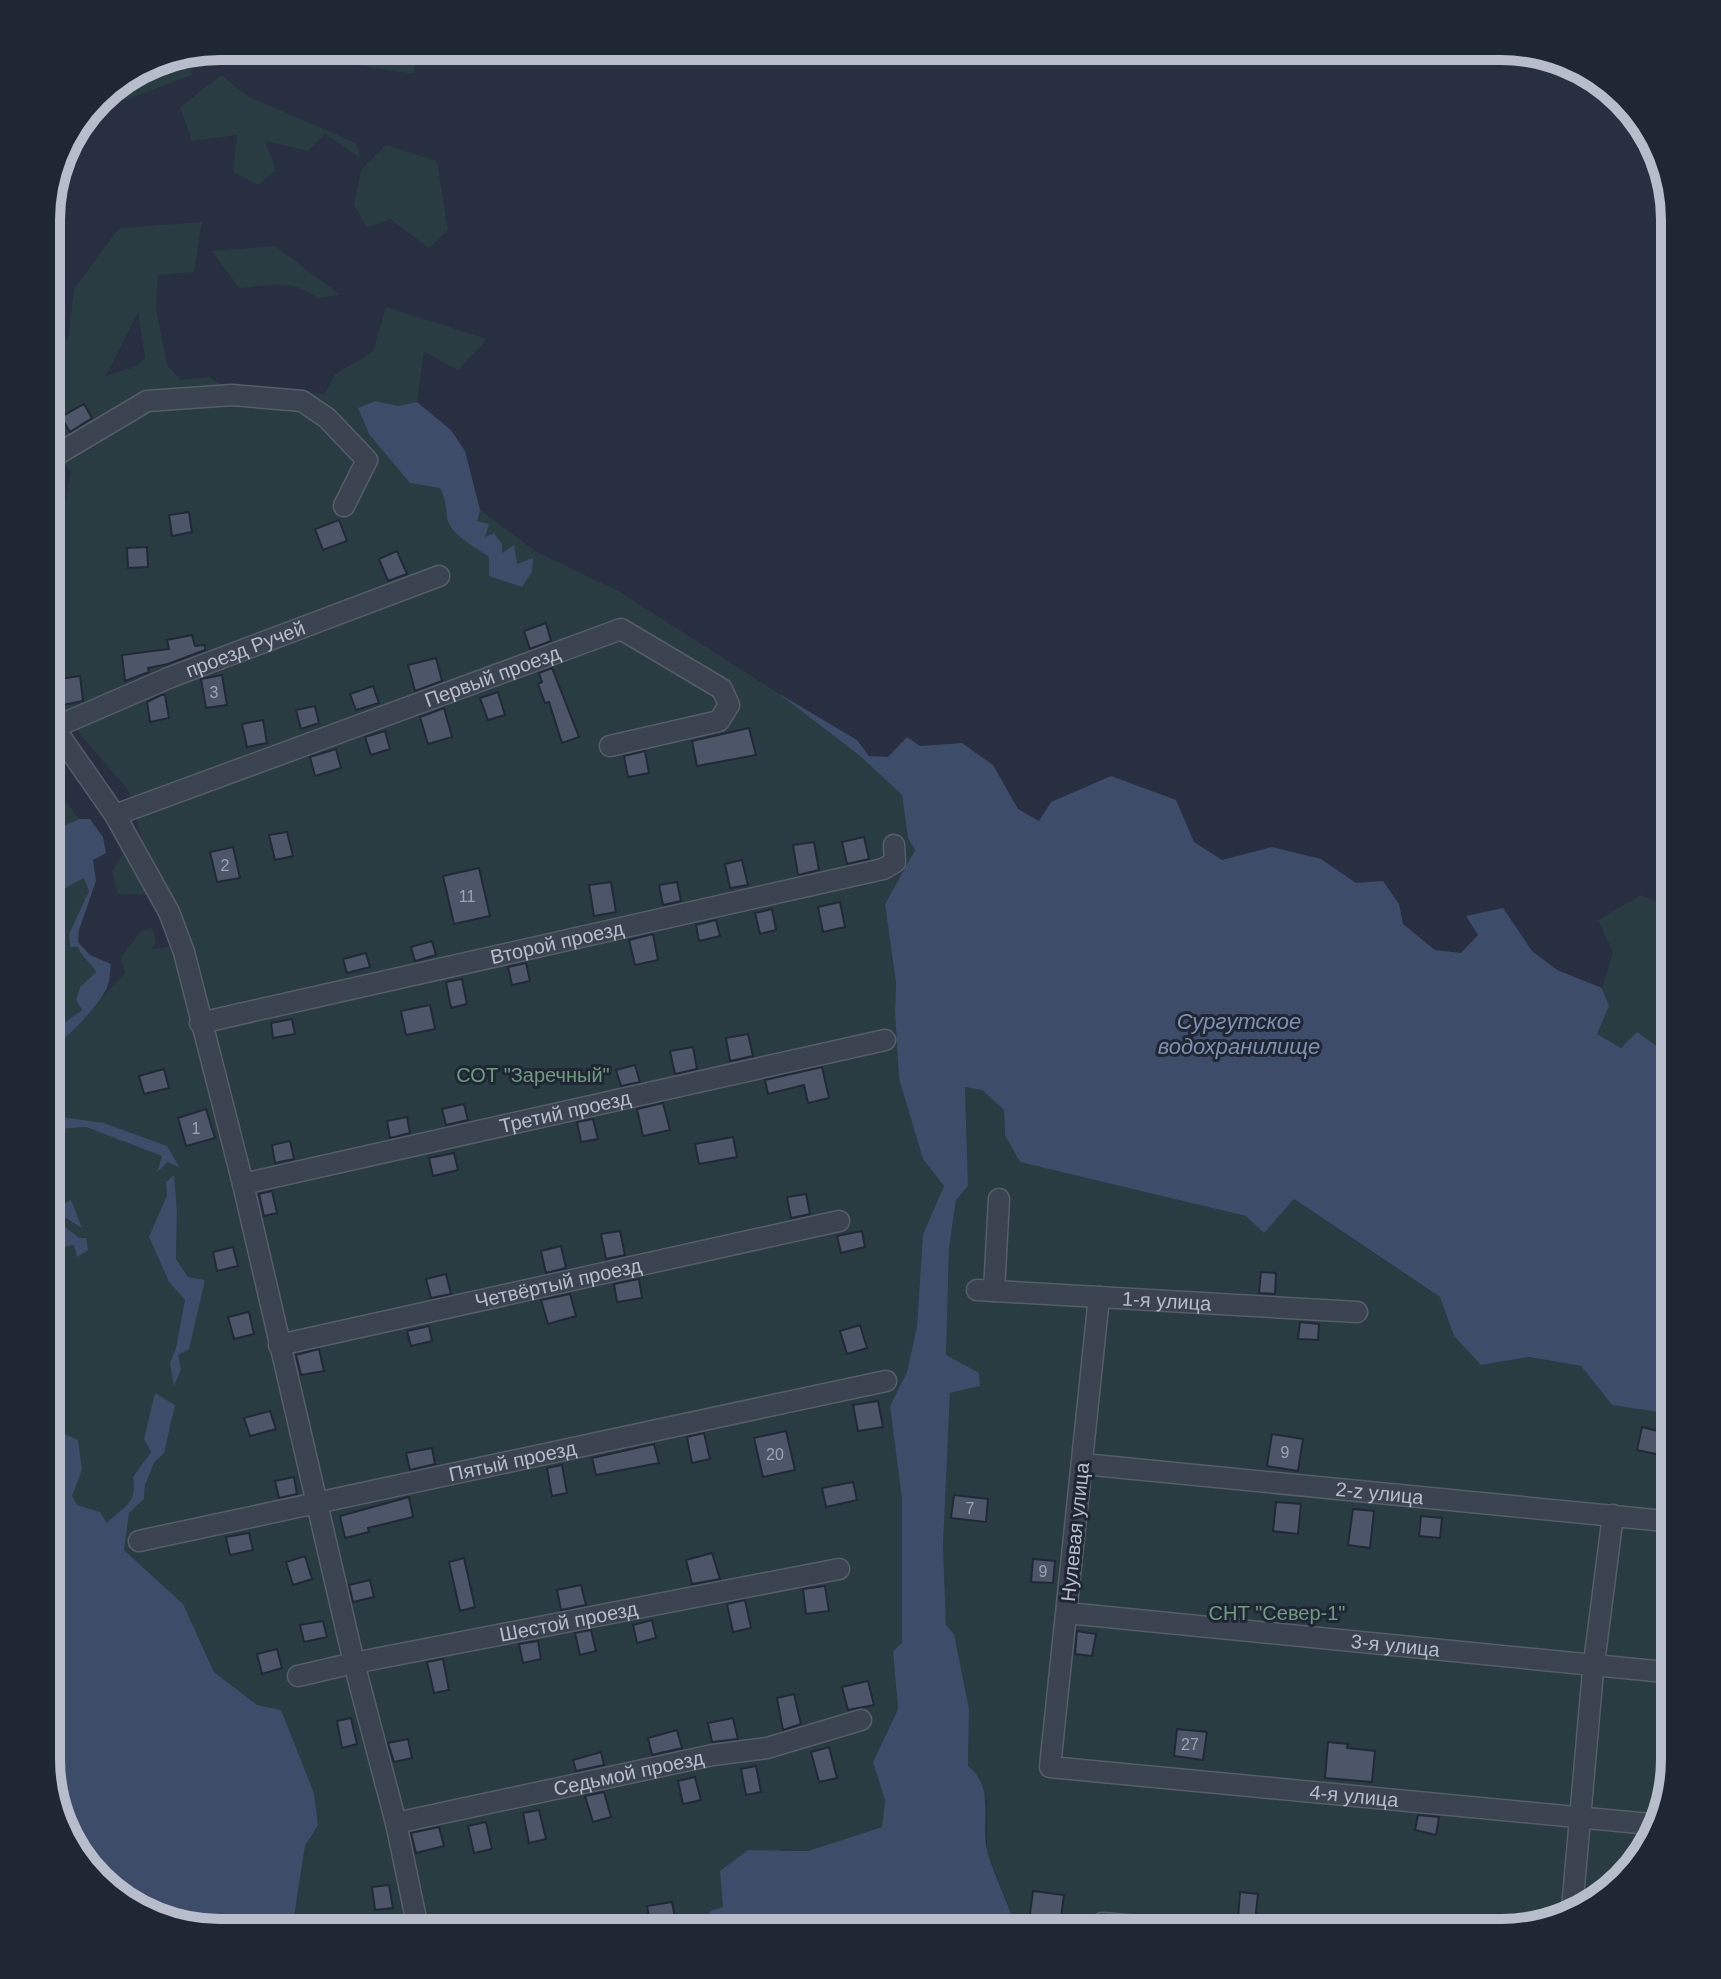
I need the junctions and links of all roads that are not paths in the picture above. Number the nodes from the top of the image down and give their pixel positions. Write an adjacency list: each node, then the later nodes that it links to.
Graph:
1 (60, 453): 2 (street)
2 (344, 506)
3 (439, 576): 4 (street, проезд Ручей)
4 (60, 718)
5 (60, 736): 7 (street)
6 (610, 746): 7 (street, Первый проезд)
7 (115, 815): 9 (street)
8 (894, 845): 9 (street, Второй проезд)
9 (200, 1023): 11 (street)
10 (885, 1040): 11 (street, Третий проезд)
11 (243, 1184): 16 (street)
12 (999, 1199): 14 (street, 1-я улица)
13 (839, 1221): 16 (street, Четвёртый проезд)
14 (1099, 1297): 15 (street, 1-я улица); 18 (street, Нулевая улица)
15 (1357, 1312)
16 (279, 1345): 19 (street)
17 (886, 1381): 19 (street, Пятый проезд)
18 (1083, 1464): 20 (street, 2-z улица); 24 (street, Нулевая улица)
19 (317, 1504): 22 (street, Пятый проезд); 25 (street)
20 (1613, 1515): 21 (street, 2-z улица); 26 (street)
21 (1661, 1520)
22 (139, 1541)
23 (839, 1569): 25 (street, Шестой проезд)
24 (1067, 1613): 26 (street, 3-я улица); 30 (street, Нулевая улица)
25 (354, 1663): 28 (street, Шестой проезд); 32 (street)
26 (1594, 1665): 27 (street, 3-я улица); 31 (street)
27 (1661, 1672)
28 (298, 1676)
29 (861, 1720): 32 (street, Седьмой проезд)
30 (1050, 1767): 31 (street, 4-я улица)
31 (1581, 1816): 33 (street, 4-я улица); 34 (street)
32 (396, 1823): 35 (street)
33 (1647, 1824)
34 (1573, 1902)
35 (416, 1919)

